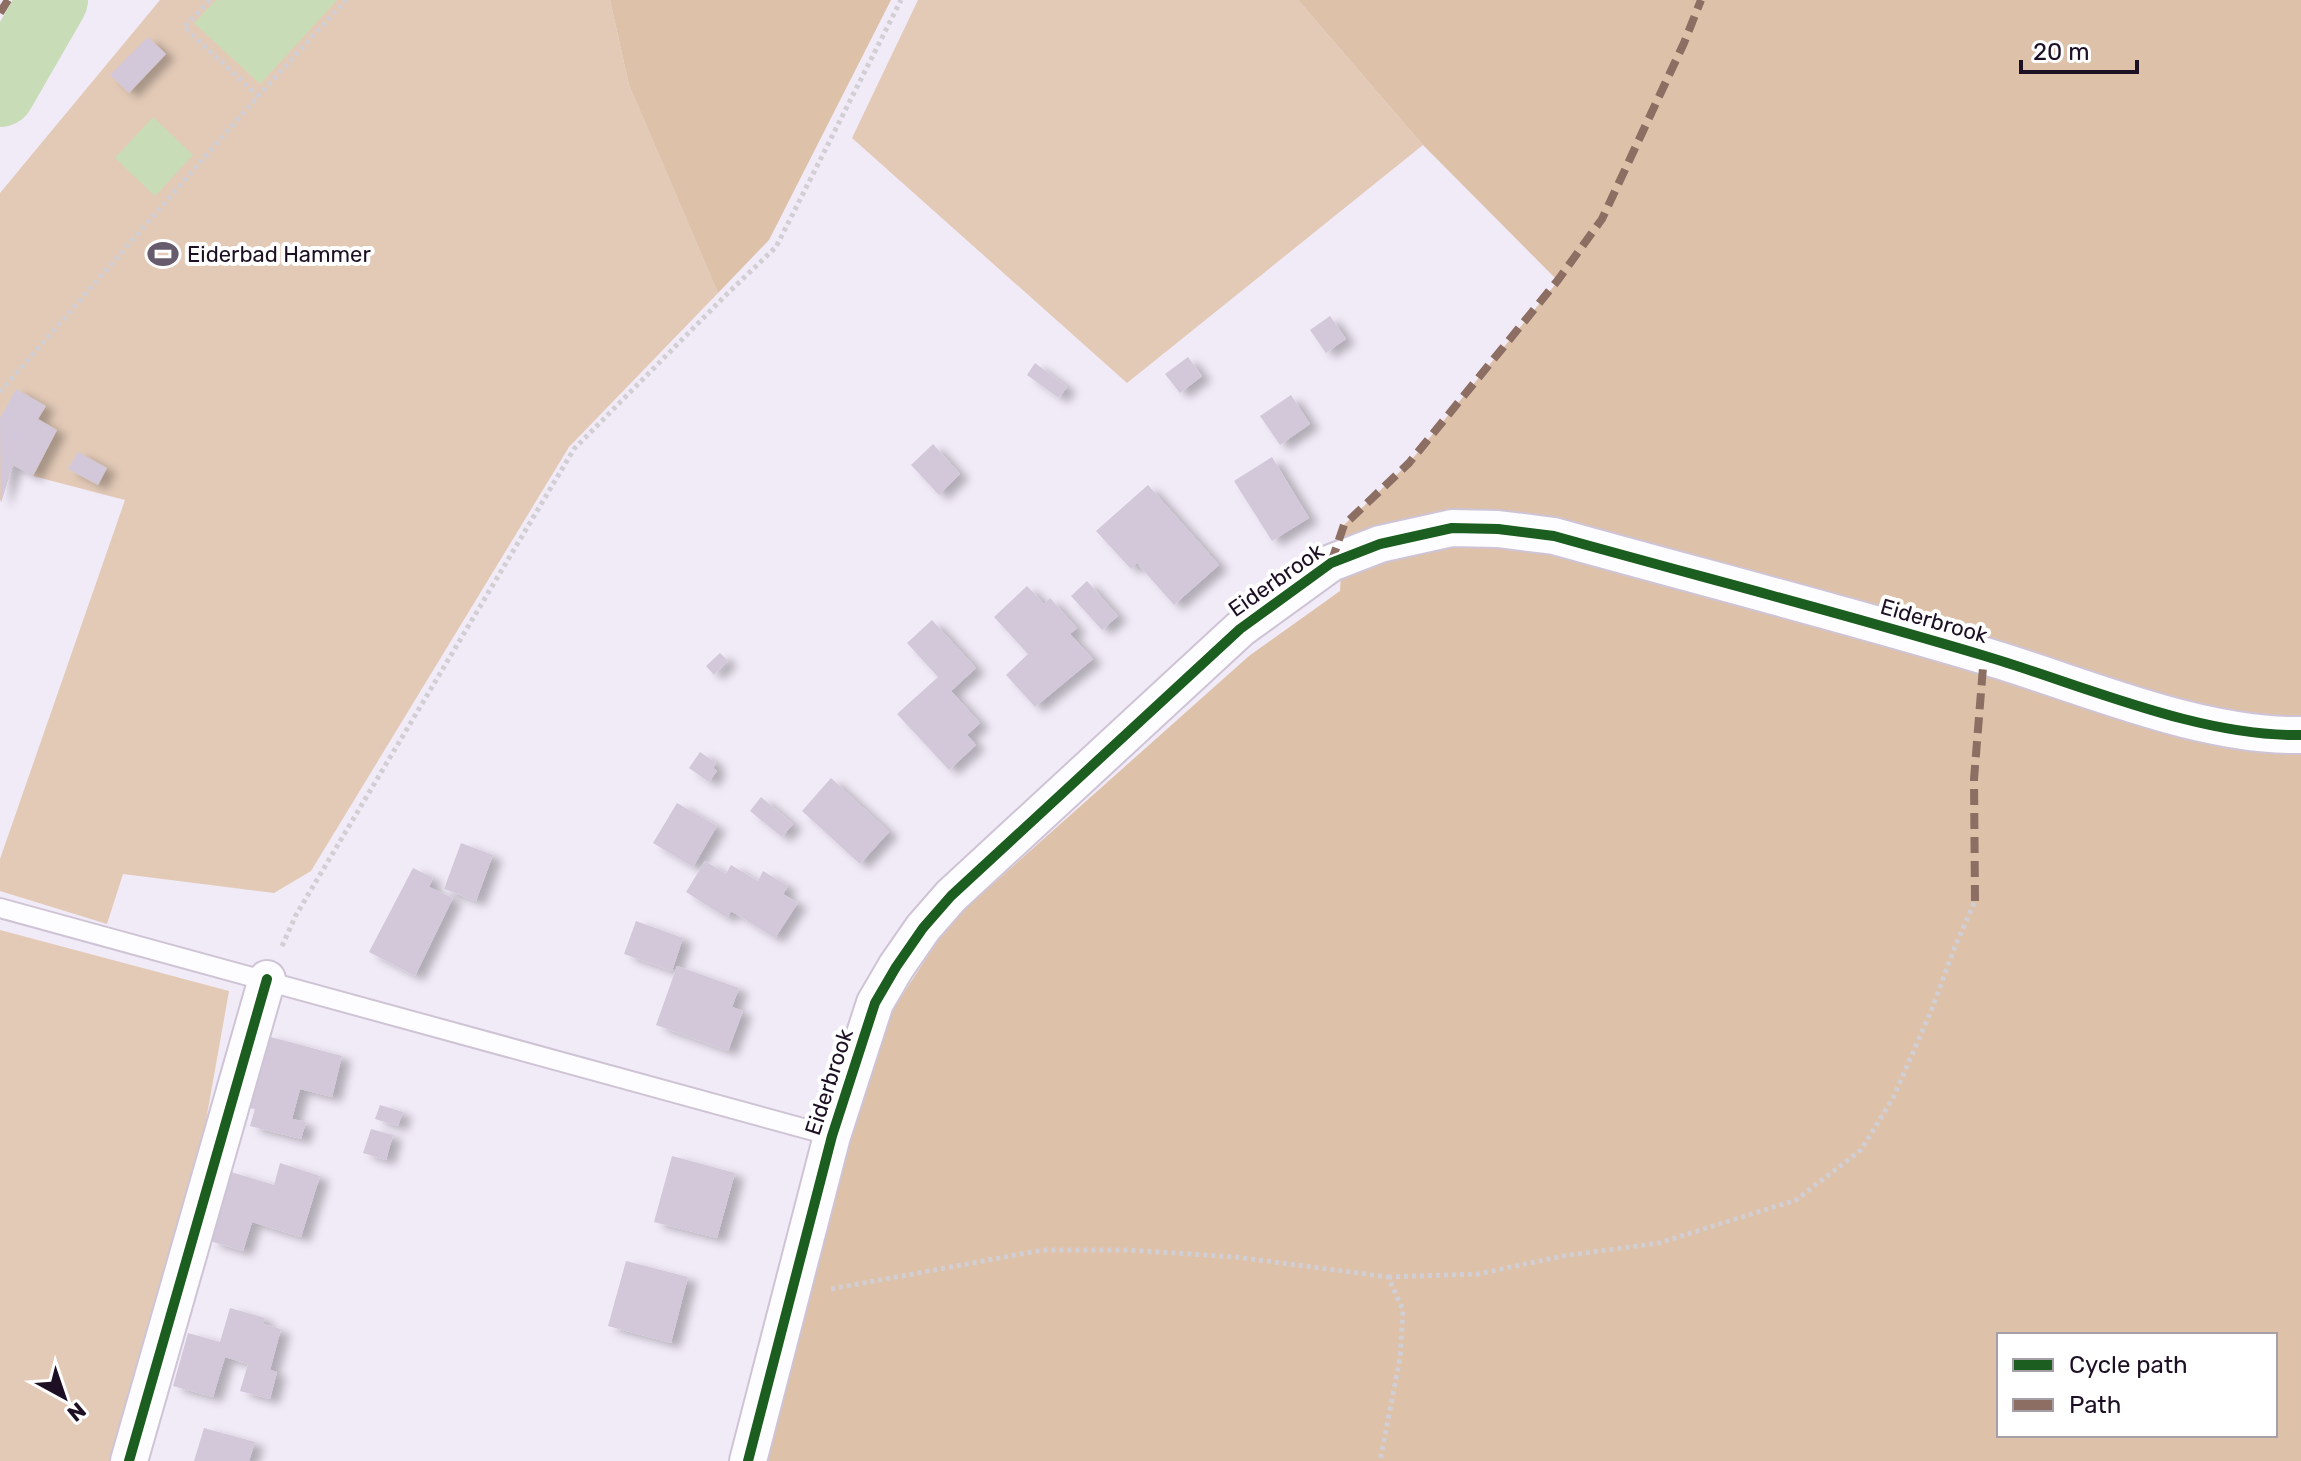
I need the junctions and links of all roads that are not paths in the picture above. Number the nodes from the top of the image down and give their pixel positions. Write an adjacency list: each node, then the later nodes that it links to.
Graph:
1 (2301, 735): 4 (street, Eiderbrook)
2 (0, 908): 3 (lane)
3 (267, 979): 4 (lane); 5 (street)
4 (832, 1136): 6 (street, Eiderbrook)
5 (129, 1461)
6 (748, 1461)

